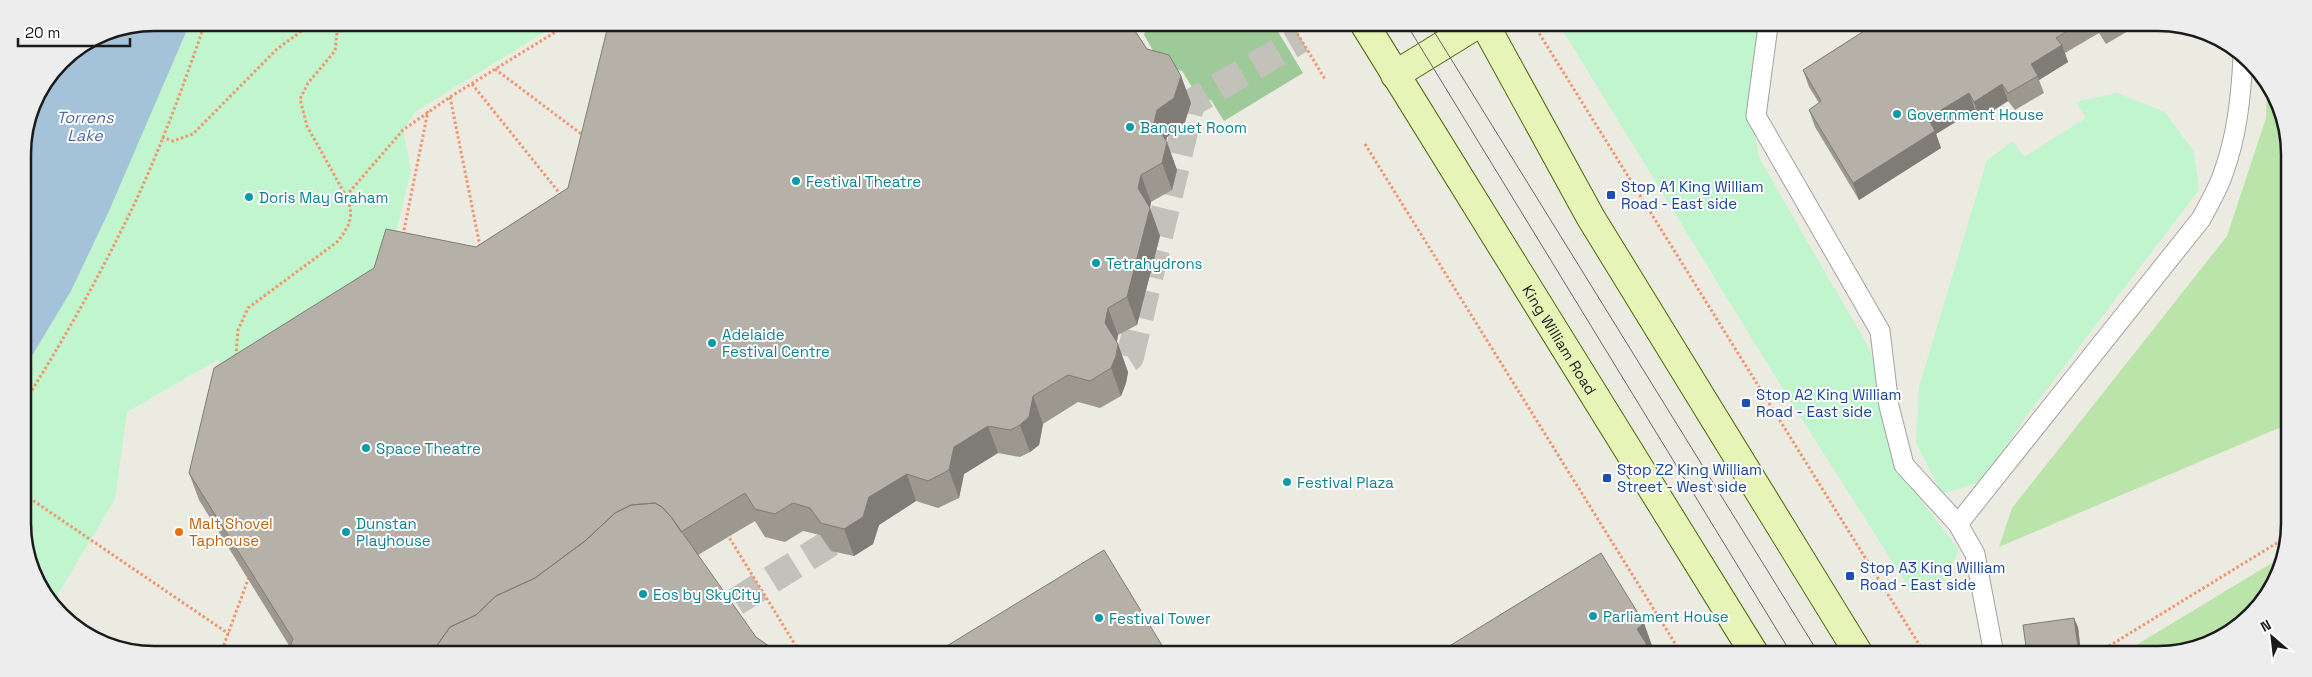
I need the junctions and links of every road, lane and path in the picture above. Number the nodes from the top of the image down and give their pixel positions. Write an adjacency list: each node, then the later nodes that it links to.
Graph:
1 (1296, 31): 14 (path)
2 (1369, 31): 13 (main road, King William Road)
3 (1466, 31): 13 (main road)
4 (1488, 31): 37 (main road)
5 (1537, 31): 38 (path)
6 (1767, 31): 28 (lane)
7 (203, 32): 18 (path)
8 (301, 32): 18 (path)
9 (337, 32): 21 (path)
10 (556, 32): 12 (path)
11 (2243, 65): 28 (lane)
12 (495, 69): 15 (path); 19 (path)
13 (1396, 75): 36 (main road, King William Road)
14 (1325, 79)
15 (472, 84): 16 (path); 22 (path)
16 (450, 97): 17 (path); 24 (path)
17 (428, 111): 21 (path); 23 (path)
18 (162, 138): 26 (path)
19 (588, 140)
20 (1365, 144): 35 (path)
21 (346, 196): 25 (path)
22 (565, 200)
23 (402, 238)
24 (482, 255)
25 (236, 365)
26 (31, 392)
27 (31, 499): 34 (path)
28 (1958, 524): 39 (lane)
29 (723, 527): 42 (path)
30 (2280, 541): 40 (path)
31 (244, 569): 32 (path)
32 (249, 577): 33 (path); 34 (path)
33 (254, 585)
34 (229, 634): 41 (path)
35 (1676, 645)
36 (1749, 645)
37 (1854, 645)
38 (1918, 645)
39 (1992, 645)
40 (2111, 645)
41 (224, 646)
42 (795, 646)

